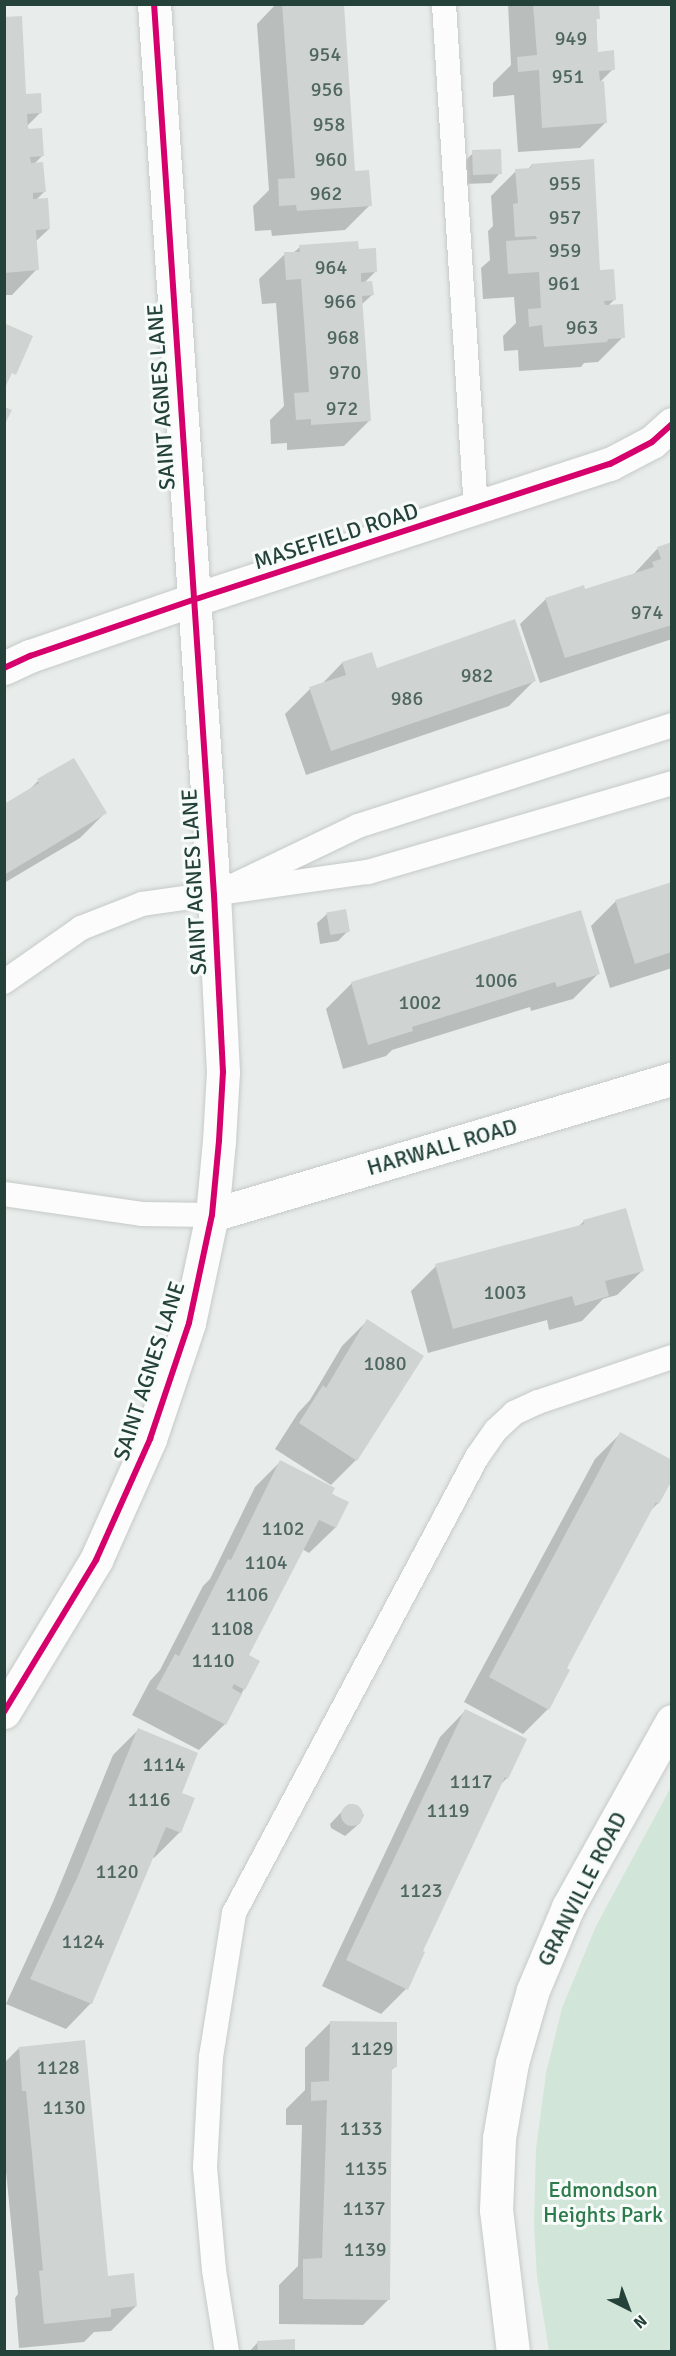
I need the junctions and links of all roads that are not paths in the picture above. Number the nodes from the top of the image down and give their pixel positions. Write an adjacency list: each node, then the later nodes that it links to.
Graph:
1 (154, 4): 5 (street, SAINT AGNES LANE)
2 (444, 4): 4 (lane)
3 (672, 424): 4 (street, MASEFIELD ROAD)
4 (476, 510): 5 (street, MASEFIELD ROAD)
5 (193, 600): 6 (street, MASEFIELD ROAD); 9 (street, SAINT AGNES LANE)
6 (4, 669)
7 (672, 724): 9 (lane)
8 (672, 783): 9 (lane)
9 (214, 895): 10 (lane); 13 (street, SAINT AGNES LANE)
10 (4, 982)
11 (672, 1079): 13 (street, HARWALL ROAD)
12 (4, 1194): 13 (lane)
13 (212, 1215): 15 (street, SAINT AGNES LANE)
14 (672, 1357): 17 (lane)
15 (4, 1712)
16 (672, 1721): 18 (street, GRANVILLE ROAD)
17 (226, 2352)
18 (513, 2352)

